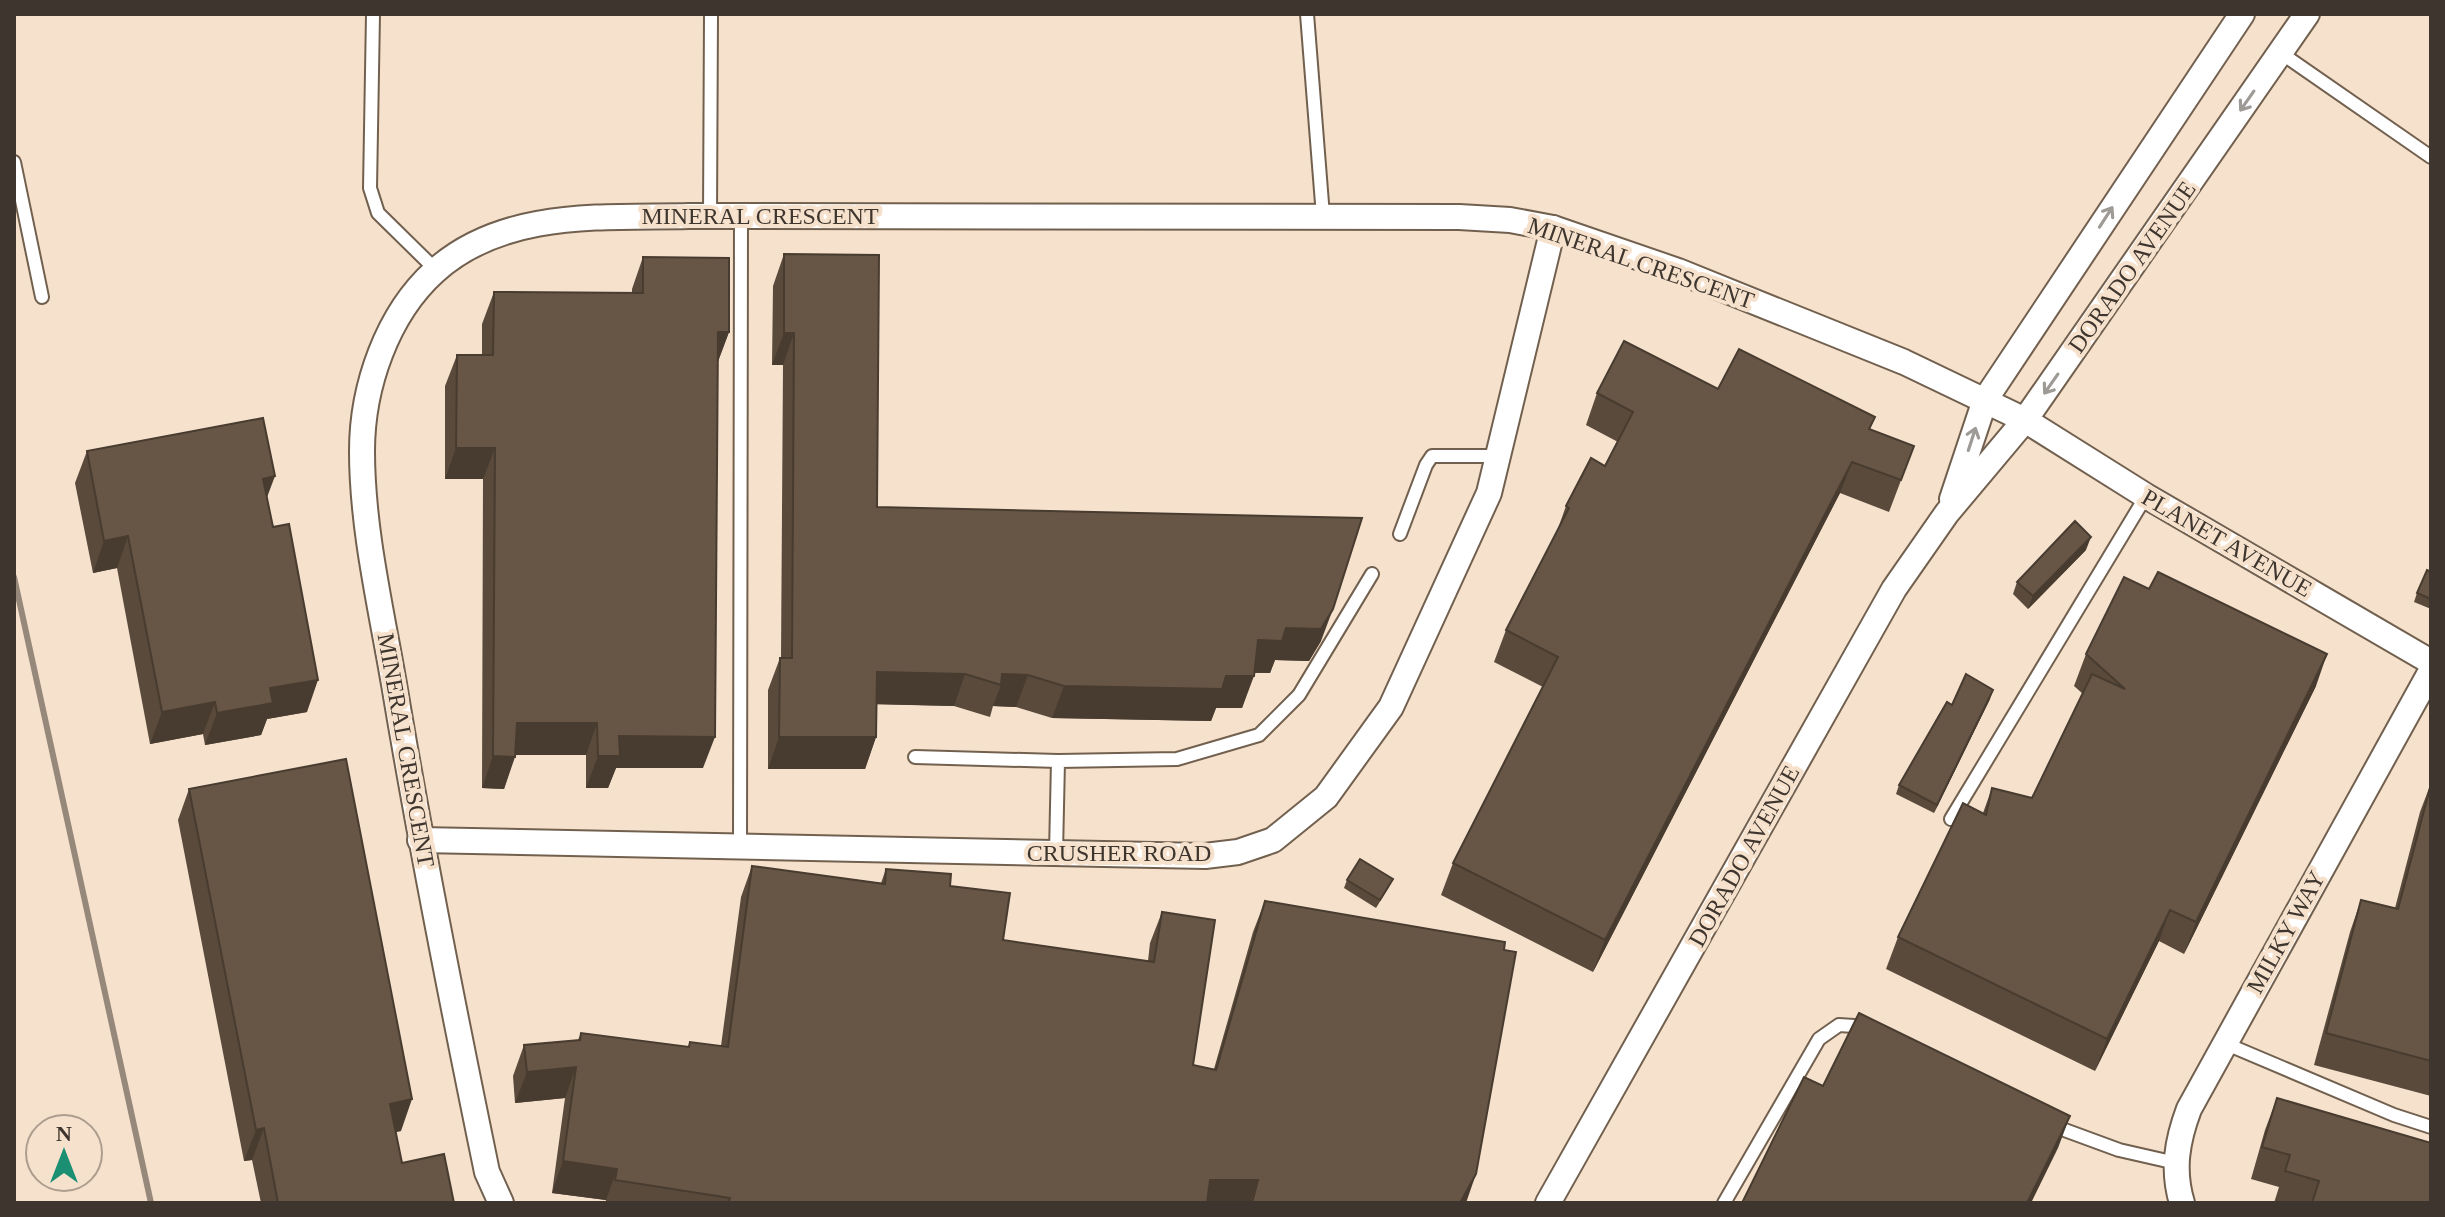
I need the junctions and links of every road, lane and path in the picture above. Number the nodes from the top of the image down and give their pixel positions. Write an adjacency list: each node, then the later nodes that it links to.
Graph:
1 (373, 14): 13 (lane)
2 (711, 14): 9 (lane)
3 (1307, 14): 11 (lane)
4 (2242, 14): 15 (street, DORADO AVENUE, one-way to 4)
5 (2307, 14): 6 (street, DORADO AVENUE)
6 (2281, 53): 7 (lane); 16 (street, DORADO AVENUE, one-way to 16)
7 (2431, 157)
8 (14, 162): 14 (lane)
9 (710, 216): 10 (street, MINERAL CRESCENT); 13 (street, MINERAL CRESCENT)
10 (741, 216): 11 (street, MINERAL CRESCENT); 28 (lane)
11 (1323, 216): 12 (street, MINERAL CRESCENT)
12 (1553, 228): 15 (street, MINERAL CRESCENT); 17 (street, CRUSHER ROAD)
13 (436, 270): 27 (street, MINERAL CRESCENT)
14 (42, 297)
15 (1985, 400): 16 (street, MINERAL CRESCENT); 19 (street, DORADO AVENUE, one-way to 15)
16 (2025, 420): 18 (street, PLANET AVENUE); 19 (street, DORADO AVENUE)
17 (1498, 456): 20 (lane); 29 (street, CRUSHER ROAD)
18 (2146, 496): 22 (street, PLANET AVENUE); 26 (lane)
19 (1947, 513): 36 (street, DORADO AVENUE)
20 (1400, 534)
21 (1372, 574): 25 (lane)
22 (2431, 662)
23 (2431, 671): 31 (street, MILKY WAY)
24 (915, 757): 25 (lane)
25 (1058, 761): 29 (lane)
26 (1951, 819)
27 (420, 840): 28 (street, CRUSHER ROAD); 35 (street, MINERAL CRESCENT)
28 (740, 846): 29 (street, CRUSHER ROAD)
29 (1056, 853)
30 (1880, 1033): 37 (lane)
31 (2224, 1043): 33 (lane); 34 (street, MILKY WAY)
32 (2033, 1115): 34 (lane)
33 (2431, 1127)
34 (2176, 1163): 38 (street, MILKY WAY)
35 (501, 1203)
36 (1548, 1203)
37 (1724, 1203)
38 (2182, 1203)

